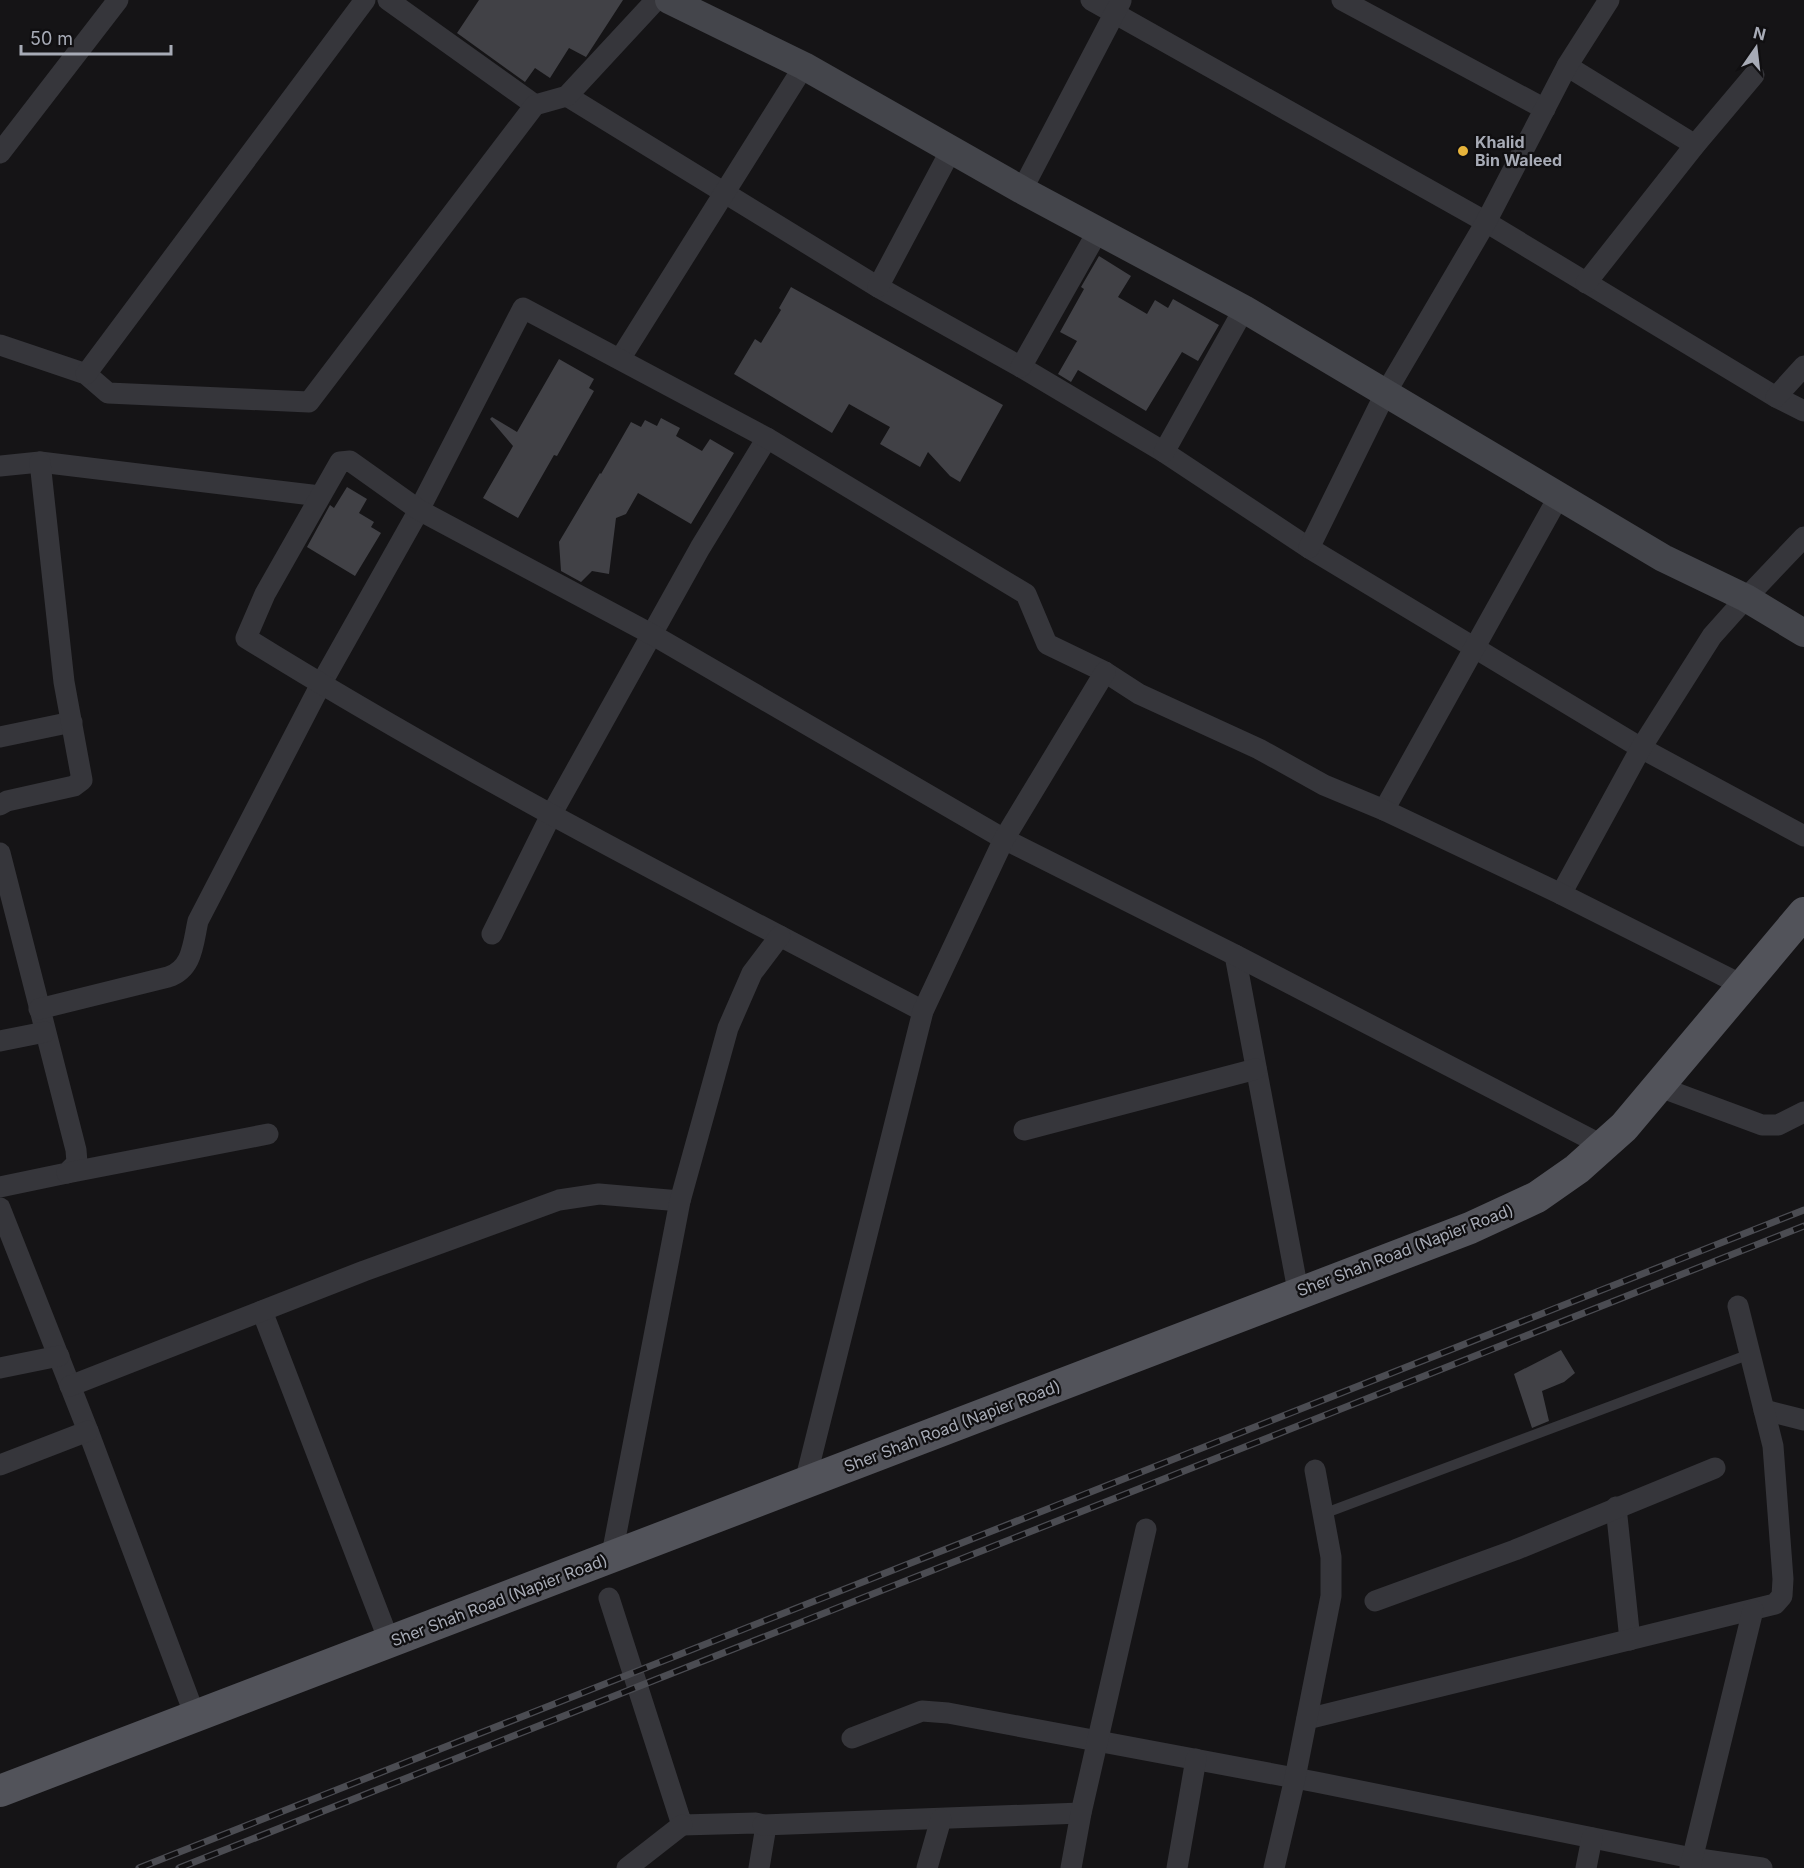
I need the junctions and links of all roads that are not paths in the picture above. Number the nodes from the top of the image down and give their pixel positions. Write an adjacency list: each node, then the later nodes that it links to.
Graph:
1 (118, 0): 18 (street)
2 (365, 0): 30 (street)
3 (388, 0): 14 (street)
4 (656, 0): 13 (street)
5 (669, 0): 10 (main road)
6 (1091, 0): 9 (street)
7 (1342, 0): 15 (street)
8 (1609, 0): 11 (street)
9 (1118, 7): 19 (street); 21 (street)
10 (804, 66): 17 (main road); 20 (street)
11 (1567, 66): 15 (street); 16 (street)
12 (1754, 75): 16 (street)
13 (567, 96): 14 (street); 20 (street)
14 (535, 105): 30 (street)
15 (1545, 109): 21 (street)
16 (1695, 145): 23 (street)
17 (951, 150): 19 (main road); 24 (street)
18 (0, 153)
19 (1022, 190): 22 (main road)
20 (724, 193): 24 (street); 27 (street)
21 (1486, 222): 23 (street); 31 (street)
22 (1098, 231): 25 (main road); 29 (street)
23 (1586, 283): 32 (street)
24 (878, 287): 29 (street)
25 (1244, 309): 31 (main road); 35 (street)
26 (0, 345): 30 (street)
27 (620, 360): 34 (street); 40 (street)
28 (1804, 366): 32 (street)
29 (1021, 367): 35 (street)
30 (86, 374)
31 (1385, 393): 39 (main road); 42 (street)
32 (1776, 397): 33 (street)
33 (1804, 411)
34 (767, 438): 45 (street); 47 (street)
35 (1164, 452): 42 (street)
36 (40, 462): 37 (street); 38 (street); 49 (street)
37 (0, 466)
38 (320, 496): 40 (street); 48 (street)
39 (1559, 496): 43 (main road); 46 (street)
40 (419, 510): 45 (street); 48 (street)
41 (1804, 537): 43 (street)
42 (1309, 548): 46 (street)
43 (1746, 598): 44 (main road); 51 (street)
44 (1804, 633)
45 (653, 635): 54 (street); 56 (street)
46 (1475, 648): 51 (street); 53 (street)
47 (1105, 672): 53 (street); 56 (street)
48 (321, 684): 54 (street); 66 (street)
49 (72, 722): 50 (street); 52 (street)
50 (0, 737)
51 (1641, 748): 55 (street); 59 (street)
52 (0, 805)
53 (1384, 810): 59 (street)
54 (551, 815): 61 (street); 62 (street)
55 (1804, 836)
56 (1004, 839): 64 (street); 67 (street)
57 (0, 853): 66 (street)
58 (1804, 892): 63 (main road, Sher Shah Road (Napier Road))
59 (1561, 894): 65 (street)
60 (1804, 913): 63 (main road, Sher Shah Road (Napier Road))
61 (492, 934)
62 (780, 936): 67 (street); 78 (street)
63 (1766, 948): 71 (main road, Sher Shah Road (Napier Road))
64 (1234, 955): 70 (street); 75 (street)
65 (1732, 980)
66 (39, 1009): 68 (street)
67 (923, 1011): 92 (street)
68 (45, 1032): 69 (street); 76 (street)
69 (0, 1041)
70 (1256, 1069): 73 (street); 80 (street)
71 (1657, 1086): 72 (street); 109 (main road, Sher Shah Road (Napier Road))
72 (1804, 1112)
73 (1024, 1130)
74 (268, 1134): 76 (street)
75 (1594, 1141)
76 (68, 1173): 77 (street)
77 (0, 1187)
78 (680, 1201): 82 (street); 97 (street)
79 (0, 1208): 84 (street)
80 (1296, 1280)
81 (1738, 1306): 83 (street)
82 (262, 1311): 86 (street); 101 (street)
83 (1750, 1354): 87 (street); 95 (lane)
84 (58, 1356): 85 (street); 86 (street)
85 (0, 1368)
86 (70, 1386): 89 (street)
87 (1764, 1410): 88 (street); 100 (street)
88 (1804, 1420)
89 (88, 1431): 90 (street); 103 (street)
90 (0, 1465)
91 (1714, 1468): 94 (street)
92 (808, 1470)
93 (1315, 1470): 95 (street)
94 (1616, 1507): 99 (street); 102 (street)
95 (1323, 1514): 104 (street)
96 (1146, 1529): 106 (street)
97 (614, 1544)
98 (609, 1598): 112 (street)
99 (1375, 1601)
100 (1753, 1610): 102 (street); 115 (street)
101 (386, 1633)
102 (1630, 1640): 104 (street)
103 (191, 1705)
104 (1307, 1719): 108 (street)
105 (852, 1738): 106 (street)
106 (1098, 1741): 107 (street); 110 (street)
107 (1196, 1760): 108 (street); 120 (street)
108 (1295, 1778): 114 (street); 121 (street)
109 (0, 1791)
110 (1081, 1813): 111 (street); 119 (street)
111 (941, 1819): 113 (street); 118 (street)
112 (682, 1825): 113 (street); 116 (street)
113 (763, 1825): 117 (street)
114 (1592, 1838): 115 (street); 122 (street)
115 (1691, 1863): 123 (street)
116 (627, 1868)
117 (759, 1868)
118 (927, 1868)
119 (1071, 1868)
120 (1178, 1868)
121 (1274, 1868)
122 (1586, 1868)
123 (1762, 1868)

